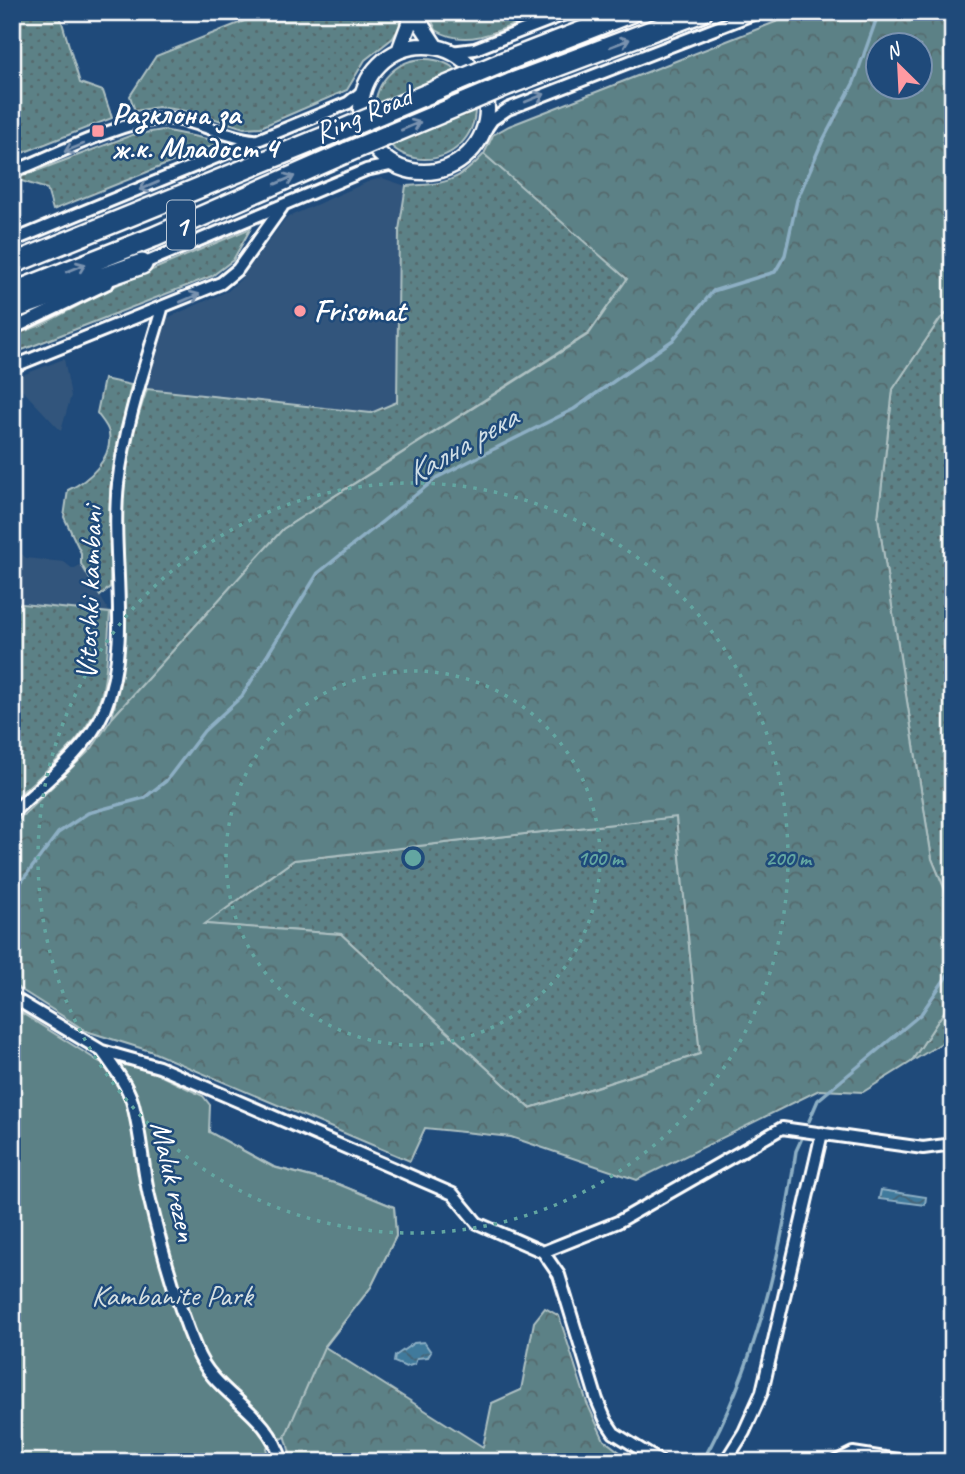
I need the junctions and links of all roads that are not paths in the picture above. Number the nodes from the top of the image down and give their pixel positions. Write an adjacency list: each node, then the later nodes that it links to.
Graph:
1 (570, 12): 8 (street)
2 (632, 12): 16 (highway, Ring Road / 1, bridge)
3 (702, 12): 18 (highway, Ring Road / 1, one-way to 3, bridge)
4 (758, 12): 10 (street, one-way to 4)
5 (413, 13): 6 (street); 7 (street)
6 (436, 47): 7 (street); 8 (street)
7 (399, 51): 9 (street)
8 (451, 52): 10 (street)
9 (363, 91): 11 (street); 12 (street)
10 (481, 136): 12 (street)
11 (257, 140): 13 (street, one-way to 13); 15 (street, one-way to 15)
12 (394, 164): 14 (street)
13 (12, 172)
14 (287, 203): 17 (street); 20 (street, one-way to 14)
15 (12, 241)
16 (12, 264)
17 (142, 264): 19 (highway); 21 (street)
18 (12, 293)
19 (12, 309)
20 (162, 309): 22 (street); 23 (street)
21 (12, 329)
22 (12, 367)
23 (12, 813)
24 (12, 997): 25 (street)
25 (102, 1051): 28 (street); 29 (street, Maluk rezen)
26 (822, 1133): 27 (street); 28 (street); 31 (street)
27 (953, 1144)
28 (542, 1252): 30 (street)
29 (282, 1462)
30 (661, 1462)
31 (725, 1462)
32 (835, 1462): 33 (street)
33 (911, 1462)

